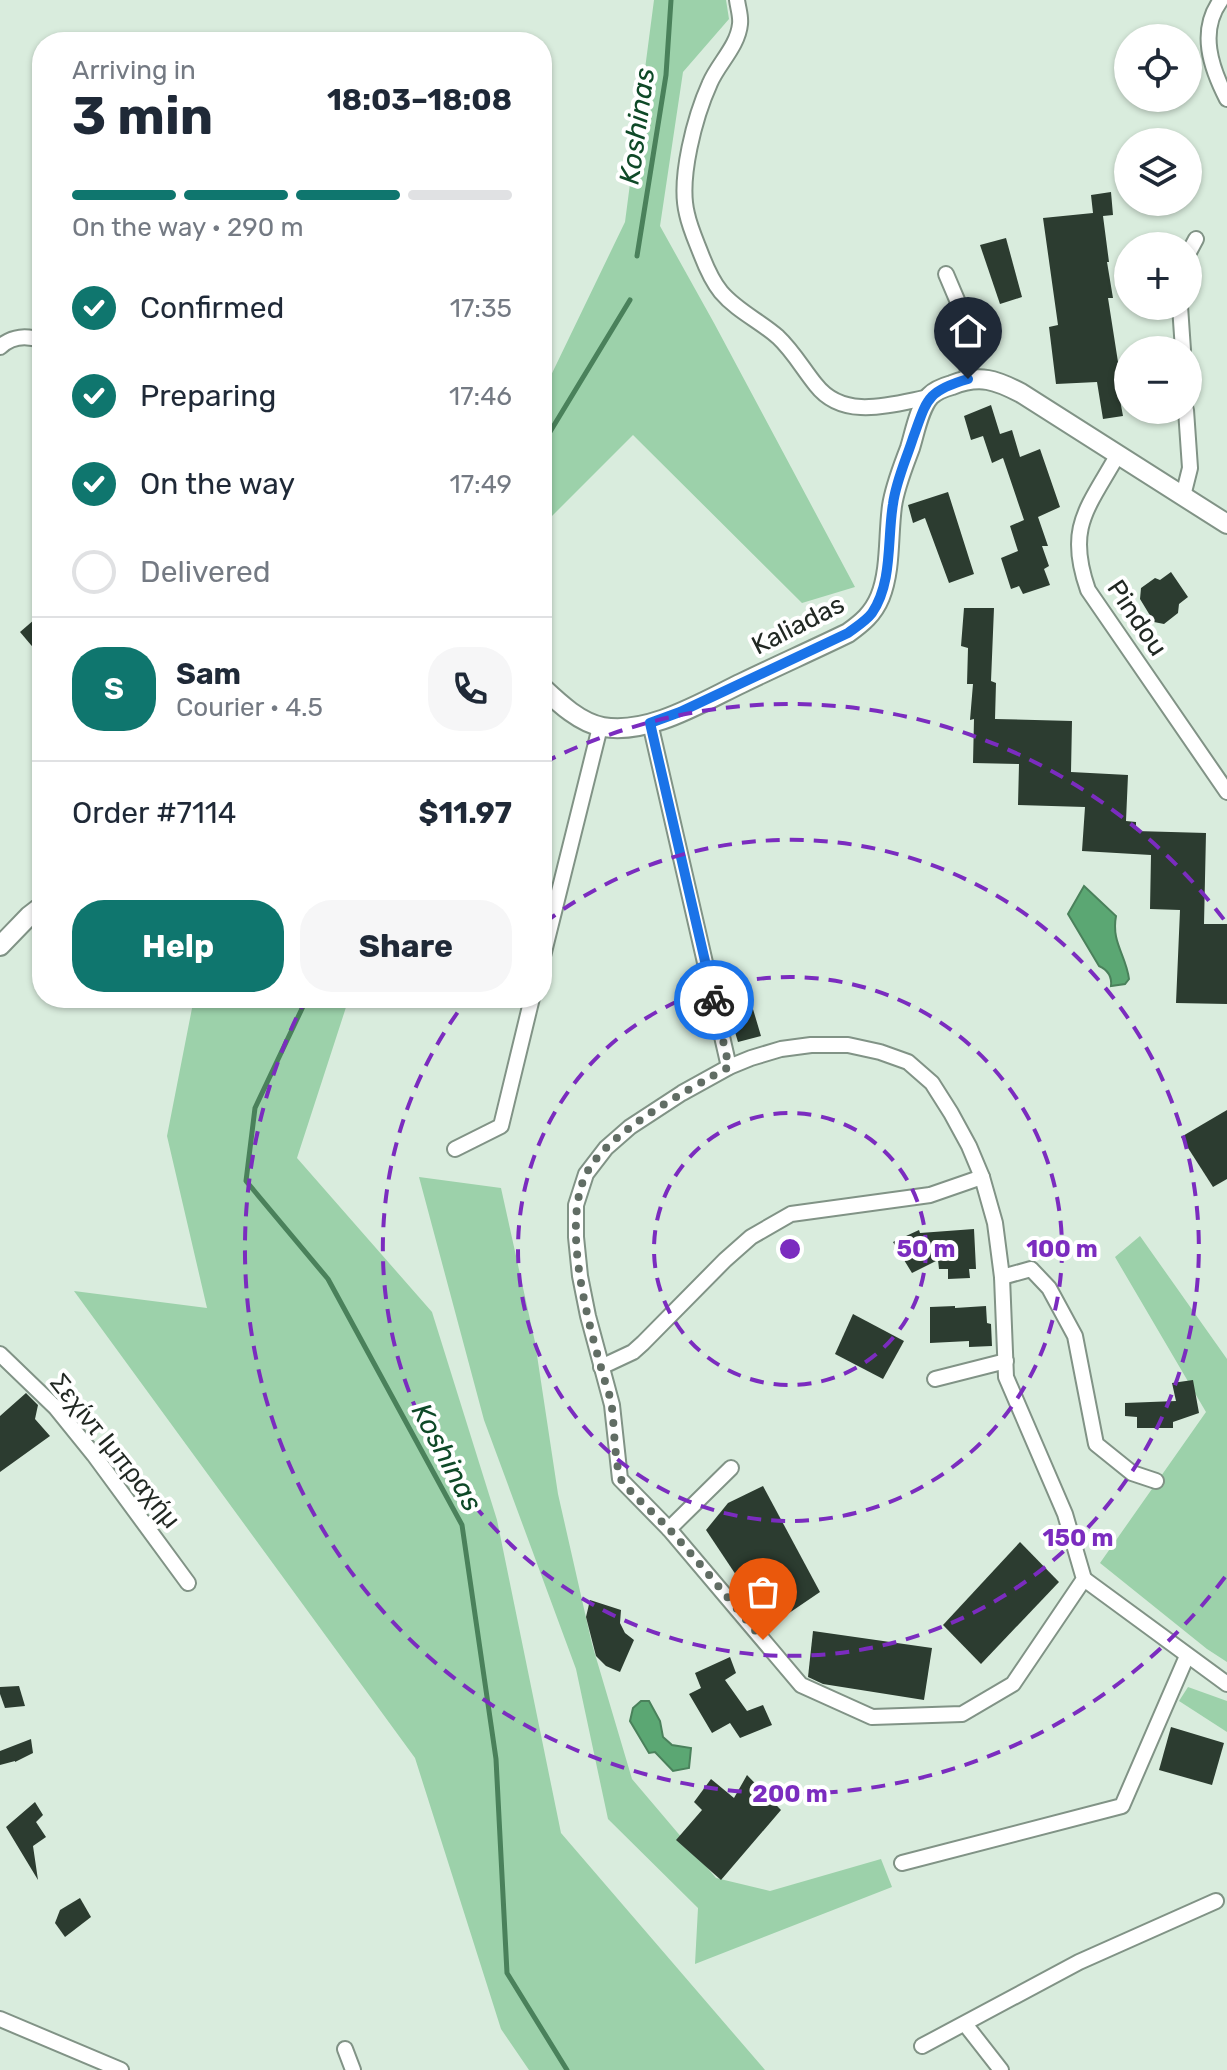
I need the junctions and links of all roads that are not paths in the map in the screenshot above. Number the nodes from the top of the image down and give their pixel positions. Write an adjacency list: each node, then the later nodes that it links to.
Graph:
1 (737, 0): 8 (street)
2 (1221, 0): 3 (street)
3 (1227, 99)
4 (946, 274): 7 (street)
5 (32, 338): 6 (street)
6 (0, 346)
7 (968, 379): 8 (street); 10 (street)
8 (930, 397): 14 (street, Kaliadas)
9 (1187, 424): 11 (street)
10 (1117, 456): 11 (street); 16 (street, Pindou)
11 (1183, 496): 12 (street)
12 (1227, 524)
13 (552, 696): 15 (street)
14 (650, 723): 15 (street, Kaliadas); 21 (street)
15 (600, 727): 18 (street)
16 (1227, 792)
17 (32, 914): 19 (street)
18 (552, 920)
19 (0, 946)
20 (530, 1008): 22 (street)
21 (729, 1067): 23 (street); 27 (street)
22 (455, 1149)
23 (982, 1177): 24 (street); 27 (street)
24 (1002, 1277): 26 (street); 30 (street)
25 (0, 1354): 33 (street, Σεχίντ Ιμπραχήμ)
26 (1006, 1361): 28 (street); 32 (street)
27 (601, 1367): 31 (street)
28 (935, 1379)
29 (731, 1468): 31 (street)
30 (1156, 1481)
31 (669, 1529): 32 (street)
32 (1084, 1579): 34 (street)
33 (188, 1583)
34 (1187, 1656): 35 (street); 36 (street)
35 (1227, 1684)
36 (902, 1863)
37 (1216, 1901): 39 (street)
38 (0, 2019): 42 (street)
39 (965, 2024): 40 (street); 44 (street)
40 (922, 2046)
41 (345, 2049): 43 (street)
42 (121, 2070)
43 (353, 2070)
44 (1001, 2070)

